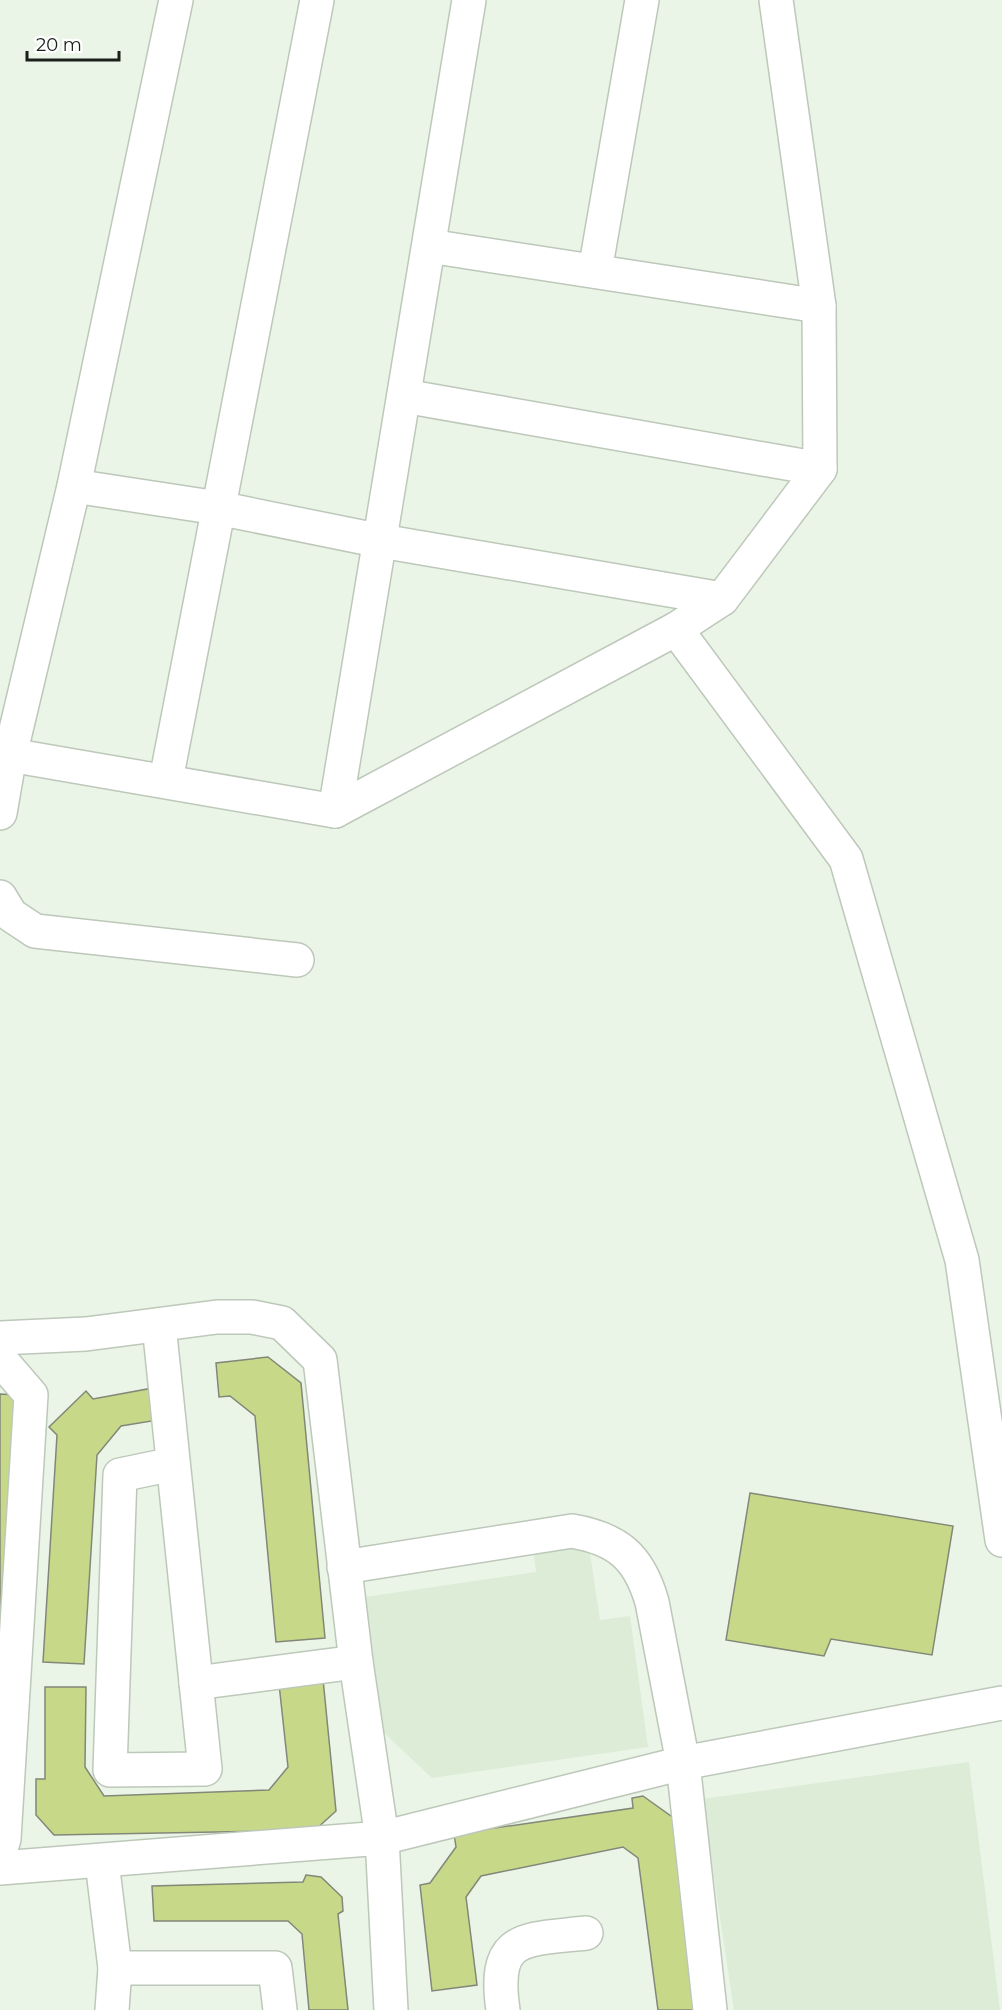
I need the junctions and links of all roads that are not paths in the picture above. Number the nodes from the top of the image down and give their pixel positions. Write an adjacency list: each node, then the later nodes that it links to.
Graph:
1 (176, 0): 11 (street)
2 (317, 0): 12 (street)
3 (469, 0): 6 (street)
4 (642, 0): 7 (street)
5 (776, 0): 8 (street)
6 (429, 246): 7 (street); 9 (street)
7 (595, 271): 8 (street)
8 (819, 306): 10 (street)
9 (404, 396): 10 (street); 13 (street)
10 (820, 469): 14 (street)
11 (74, 486): 12 (street); 16 (street)
12 (218, 508): 13 (street); 17 (street)
13 (381, 541): 14 (street); 18 (street)
14 (722, 599): 15 (street)
15 (676, 629): 18 (street); 26 (street)
16 (5, 761): 17 (street); 19 (street)
17 (166, 780): 18 (street)
18 (335, 811)
19 (0, 813)
20 (0, 897): 21 (street)
21 (297, 960)
22 (159, 1325): 23 (street); 25 (street); 27 (street)
23 (0, 1338)
24 (0, 1359): 32 (street)
25 (173, 1464): 29 (street); 29 (street)
26 (1002, 1540)
27 (344, 1567): 28 (street); 31 (street)
28 (356, 1662): 29 (street); 33 (street)
29 (196, 1683)
30 (1002, 1703): 31 (street)
31 (683, 1763): 33 (street); 43 (street)
32 (2, 1804): 34 (street)
33 (382, 1838): 35 (street); 41 (street)
34 (0, 1851)
35 (102, 1862): 36 (street); 38 (street)
36 (0, 1868)
37 (586, 1934): 42 (street)
38 (115, 1968): 39 (street); 40 (street)
39 (112, 2010)
40 (280, 2010)
41 (391, 2010)
42 (502, 2010)
43 (710, 2010)

